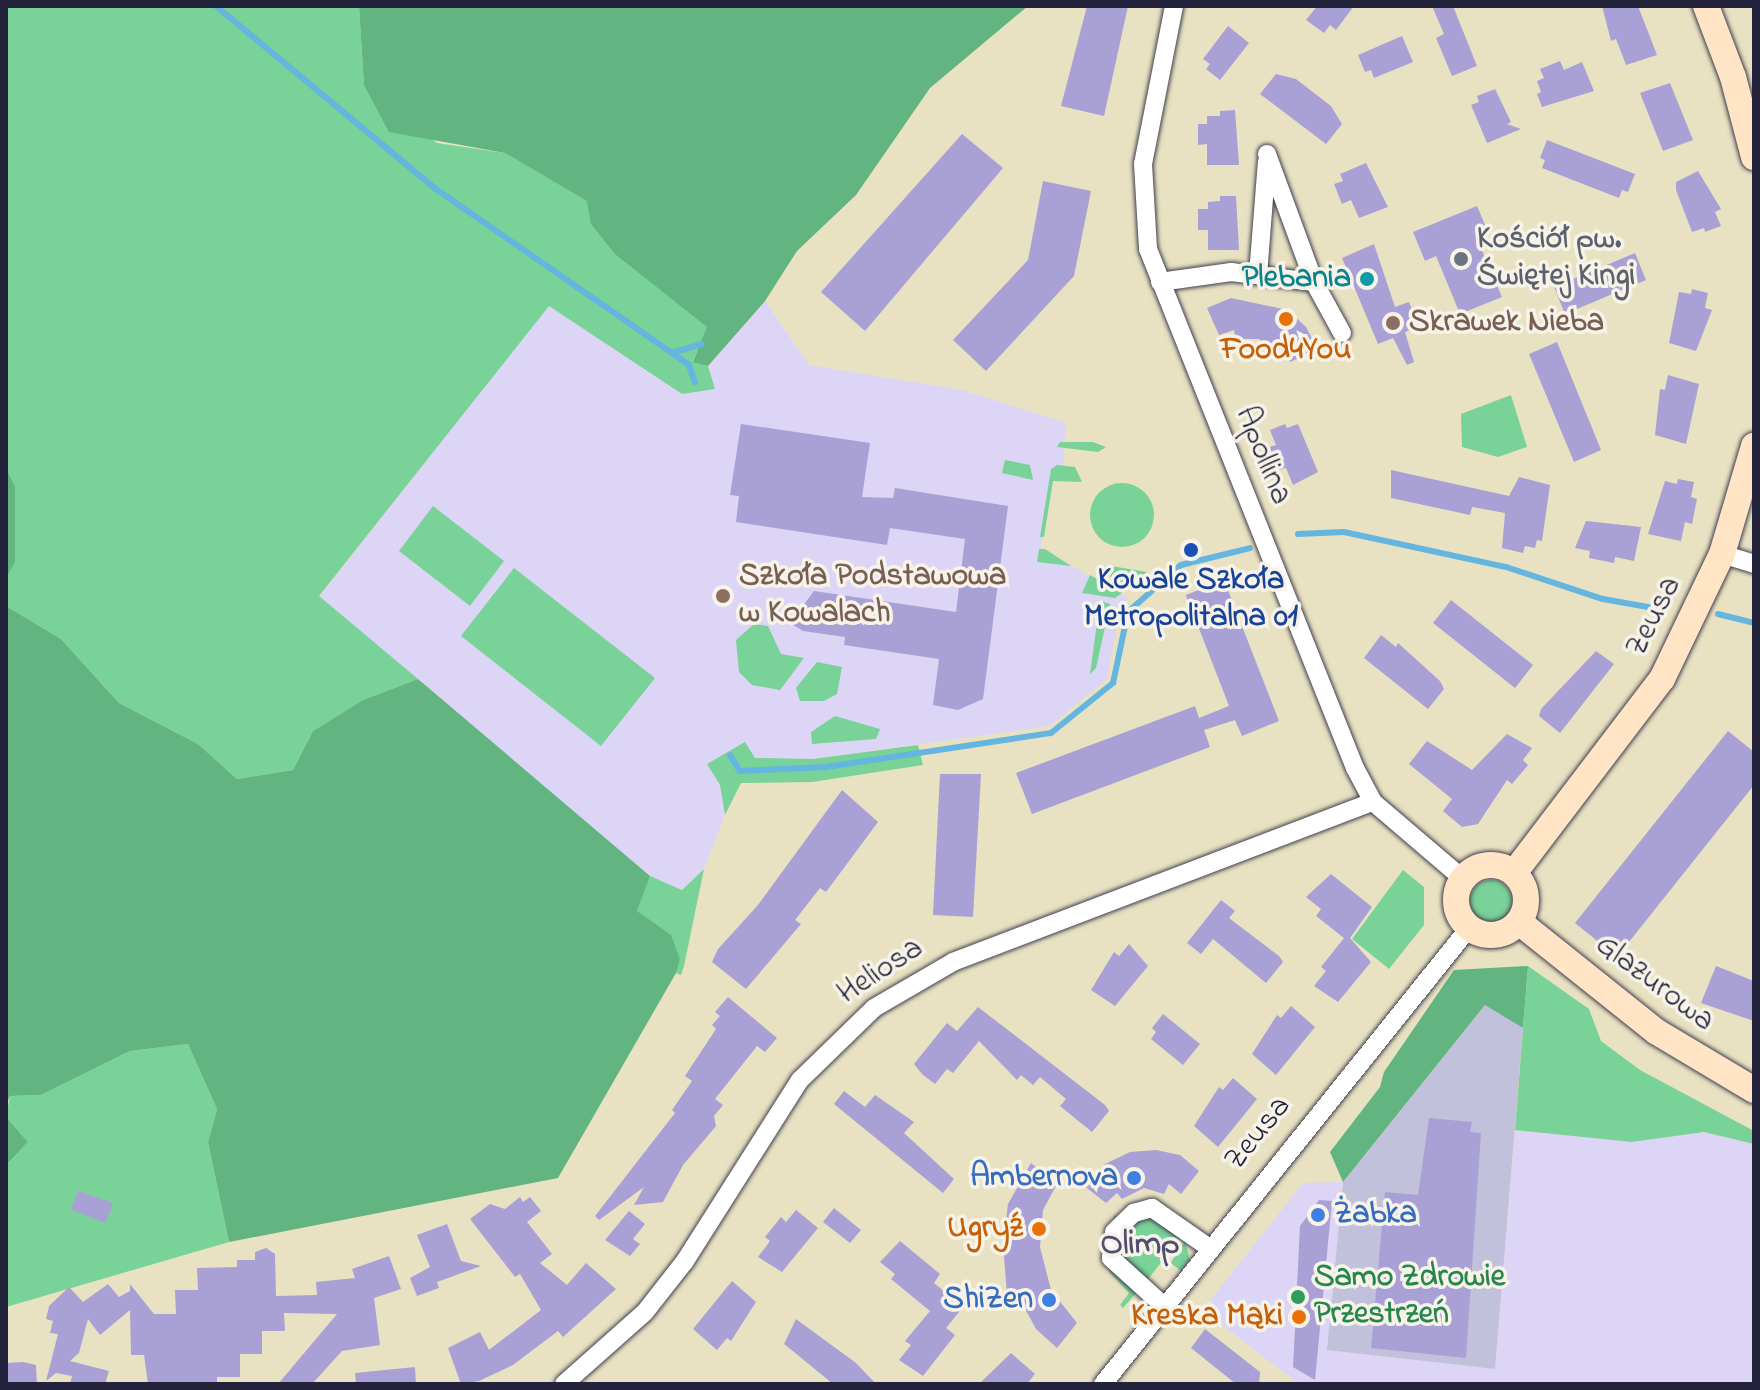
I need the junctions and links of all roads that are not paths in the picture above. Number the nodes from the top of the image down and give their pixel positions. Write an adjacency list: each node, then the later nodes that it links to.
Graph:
1 (1174, 6): 5 (street, Apollina)
2 (1706, 6): 3 (street)
3 (1754, 157)
4 (1258, 275): 5 (street); 6 (street); 6 (street)
5 (1160, 282): 11 (street, Apollina)
6 (1314, 282): 7 (street)
7 (1342, 333)
8 (1754, 446): 9 (street, Zeusa)
9 (1722, 554): 10 (street); 12 (street, Zeusa)
10 (1754, 564)
11 (1373, 802): 13 (street, Apollina); 19 (street, Heliosa)
12 (1514, 873): 13 (street); 14 (street)
13 (1463, 879): 15 (street)
14 (1519, 922): 15 (street); 16 (street, Glazurowa)
15 (1469, 928): 17 (street, Zeusa)
16 (1754, 1090)
17 (1211, 1249): 18 (street, Zeusa); 18 (street)
18 (1165, 1307): 20 (street, Zeusa)
19 (564, 1384)
20 (1103, 1384)

